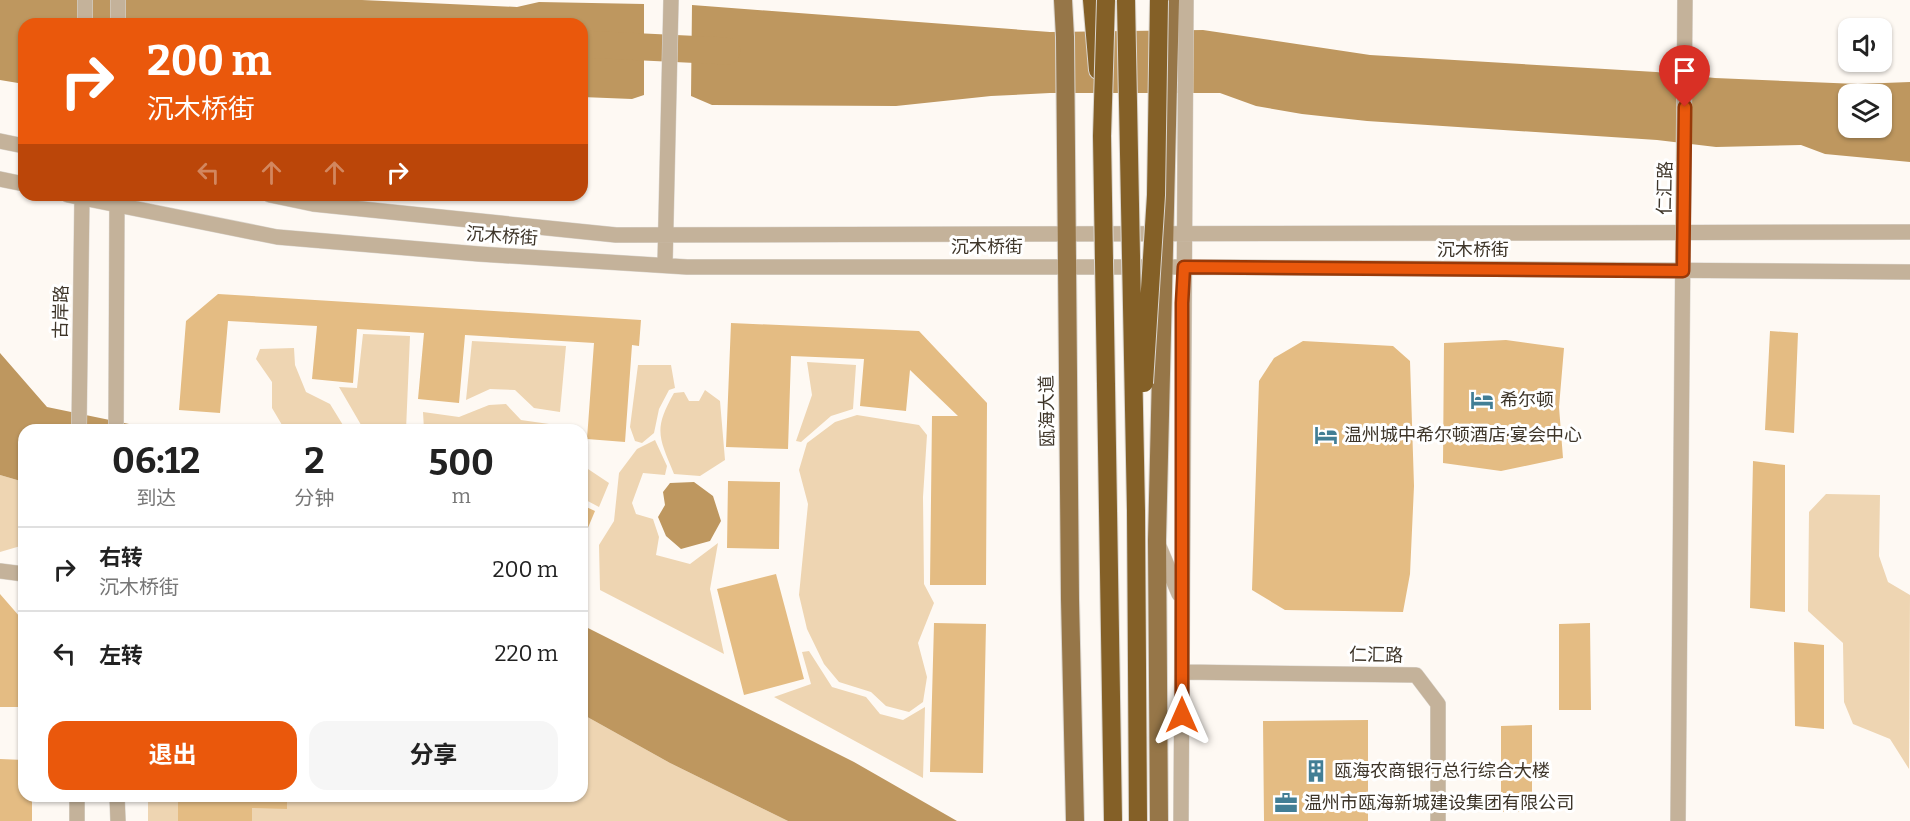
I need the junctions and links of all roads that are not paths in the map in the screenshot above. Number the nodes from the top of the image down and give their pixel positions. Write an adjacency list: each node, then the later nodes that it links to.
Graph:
1 (85, 0): 12 (street)
2 (118, 0): 13 (street)
3 (1063, 0): 26 (main road, 瓯海大道)
4 (1092, 0): 14 (highway, bridge)
5 (1106, 0): 14 (highway, bridge)
6 (1126, 0): 36 (highway, bridge)
7 (1160, 0): 36 (highway, bridge)
8 (1170, 0): 24 (main road)
9 (1185, 0): 25 (street)
10 (1685, 0): 22 (street, 仁汇路)
11 (671, 1): 27 (street)
12 (85, 18)
13 (118, 18)
14 (1102, 136): 47 (highway, bridge)
15 (0, 141): 16 (street)
16 (18, 145)
17 (0, 179): 18 (street)
18 (18, 183)
19 (78, 201): 34 (street, 古岸路)
20 (117, 201): 28 (street, 沉木桥街); 35 (street)
21 (299, 201): 27 (street, 沉木桥街)
22 (1684, 232): 23 (street, 沉木桥街); 25 (street, 沉木桥街); 32 (street, 仁汇路)
23 (1910, 232)
24 (1165, 233): 25 (street, 沉木桥街); 26 (street, 沉木桥街); 30 (main road)
25 (1184, 233): 31 (street)
26 (1066, 234): 27 (street, 沉木桥街); 29 (main road, 瓯海大道)
27 (664, 235): 28 (street)
28 (665, 264): 29 (street, 沉木桥街)
29 (1067, 267): 30 (street, 沉木桥街); 46 (main road, 瓯海大道)
30 (1164, 267): 31 (street, 沉木桥街); 37 (main road)
31 (1184, 267): 32 (street, 沉木桥街); 40 (street)
32 (1683, 271): 33 (street, 沉木桥街); 52 (street, 仁汇路)
33 (1910, 272)
34 (79, 424)
35 (116, 424)
36 (1136, 511): 48 (highway, bridge)
37 (1157, 540): 40 (street); 49 (main road)
38 (0, 571): 39 (street)
39 (18, 573)
40 (1182, 602): 41 (street)
41 (1182, 672): 50 (street); 51 (street, 仁汇路)
42 (78, 802): 44 (street)
43 (117, 802): 45 (street)
44 (77, 821)
45 (117, 821)
46 (1075, 821)
47 (1113, 821)
48 (1138, 821)
49 (1159, 821)
50 (1181, 821)
51 (1437, 821)
52 (1678, 821)

